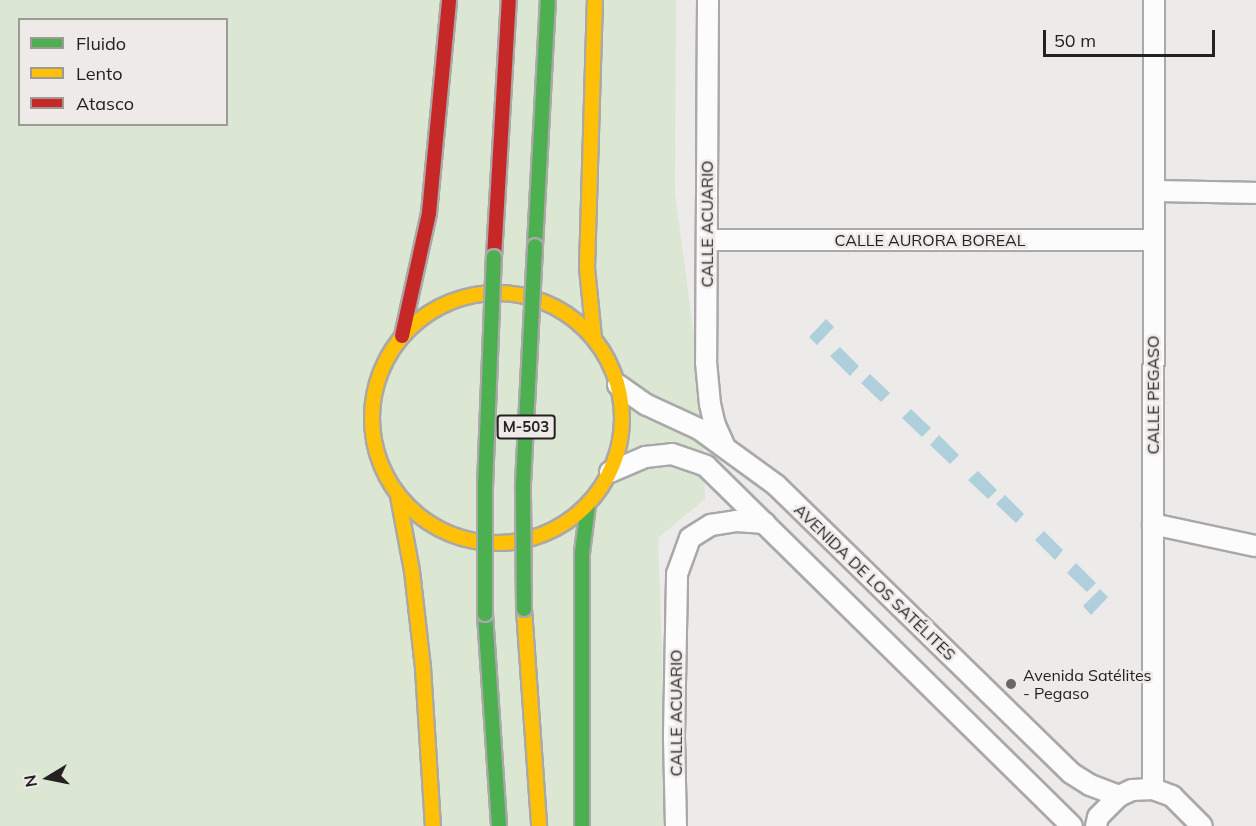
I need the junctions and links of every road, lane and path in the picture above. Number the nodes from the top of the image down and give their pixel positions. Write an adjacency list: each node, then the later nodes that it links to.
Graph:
1 (449, 0): 11 (main road)
2 (509, 0): 24 (main road, M-503, bridge)
3 (548, 0): 25 (main road, M-503, bridge)
4 (595, 0): 12 (main road)
5 (708, 0): 9 (street, CALLE ACUARIO)
6 (1154, 0): 7 (street, CALLE PEGASO)
7 (1154, 191): 8 (street); 10 (street, CALLE PEGASO)
8 (1256, 192)
9 (707, 240): 10 (street, CALLE AURORA BOREAL); 14 (street, CALLE ACUARIO)
10 (1154, 240): 19 (street, CALLE PEGASO)
11 (402, 336): 12 (main road); 16 (main road)
12 (594, 338): 13 (main road)
13 (618, 385): 14 (street, AVENIDA DE LOS SATÉLITES); 15 (main road)
14 (724, 445): 22 (street, AVENIDA DE LOS SATÉLITES)
15 (610, 472): 17 (main road); 18 (street, AVENIDA DE LOS SATÉLITES)
16 (398, 496): 17 (main road); 23 (main road)
17 (588, 505): 26 (main road)
18 (765, 524): 27 (street, CALLE ACUARIO); 28 (street, AVENIDA DE LOS SATÉLITES)
19 (1153, 524): 20 (street); 21 (street, CALLE PEGASO)
20 (1256, 546)
21 (1153, 789): 22 (street); 30 (street)
22 (1119, 796): 29 (street)
23 (434, 826)
24 (499, 826)
25 (539, 826)
26 (582, 826)
27 (676, 826)
28 (1072, 826)
29 (1096, 826)
30 (1202, 826)

